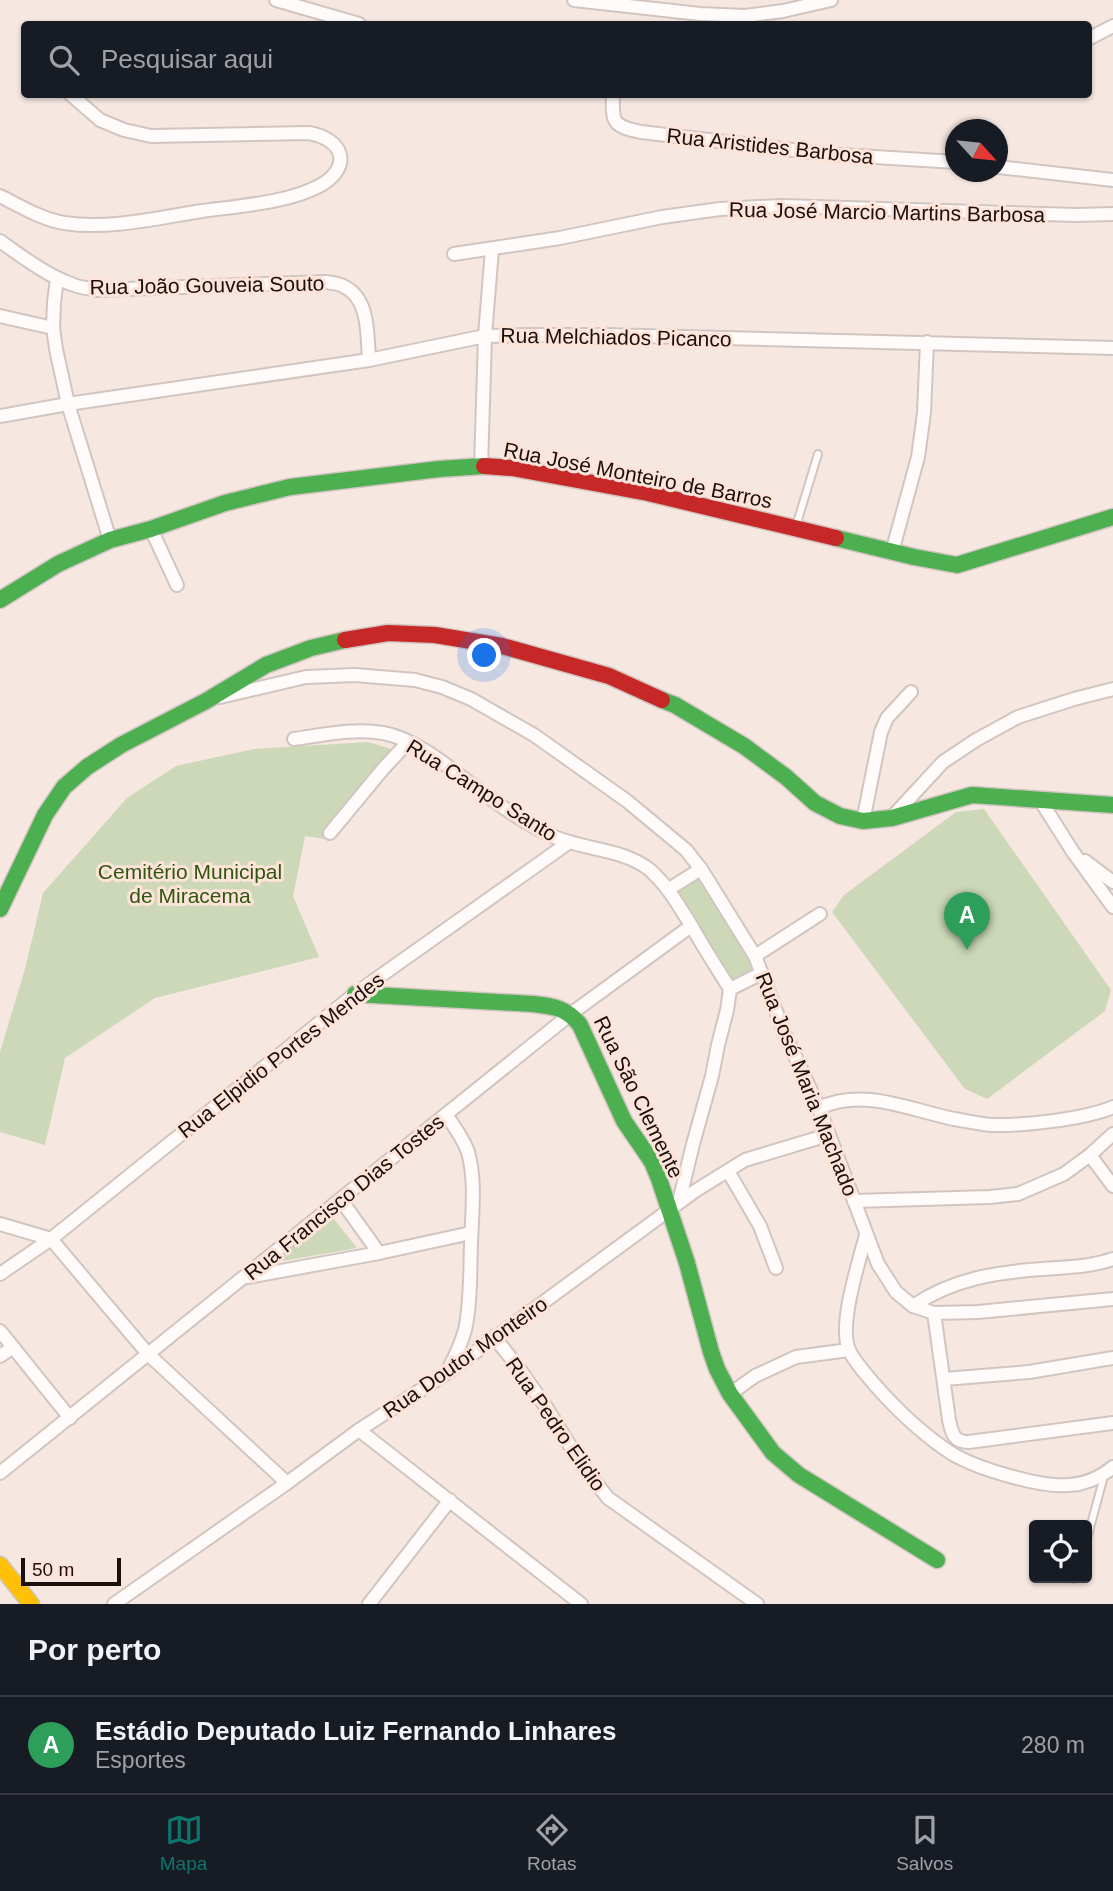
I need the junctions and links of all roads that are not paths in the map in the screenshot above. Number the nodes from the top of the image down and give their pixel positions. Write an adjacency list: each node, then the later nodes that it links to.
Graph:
1 (276, 0): 4 (street)
2 (574, 0): 3 (street)
3 (831, 0)
4 (349, 21)
5 (1113, 26): 6 (street)
6 (1092, 37)
7 (75, 98): 12 (street)
8 (613, 98): 9 (street, Rua Aristides Barbosa)
9 (945, 161)
10 (1008, 168): 11 (street)
11 (1113, 180)
12 (0, 195)
13 (1113, 215): 15 (street, Rua José Marcio Martins Barbosa)
14 (0, 241): 17 (street, Rua João Gouveia Souto)
15 (492, 249): 16 (street, Rua José Marcio Martins Barbosa); 20 (street)
16 (454, 254)
17 (57, 278): 19 (street); 23 (street, Rua João Gouveia Souto)
18 (0, 316): 19 (street)
19 (53, 328): 24 (street)
20 (485, 336): 21 (street, Rua Melchiados Picanco); 23 (street, Rua Melchiados Picanco); 27 (street)
21 (927, 342): 22 (street, Rua Melchiados Picanco); 32 (street)
22 (1113, 348)
23 (369, 360): 24 (street, Rua Melchiados Picanco)
24 (68, 404): 25 (street, Rua Melchiados Picanco); 31 (street)
25 (0, 416)
26 (818, 454): 29 (lane)
27 (481, 466): 29 (street, Rua José Monteiro de Barros); 30 (street, Rua José Monteiro de Barros)
28 (1113, 517): 32 (street, Rua José Monteiro de Barros)
29 (796, 528): 32 (street, Rua José Monteiro de Barros)
30 (151, 530): 31 (street, Rua José Monteiro de Barros); 33 (street)
31 (110, 540): 34 (street, Rua José Monteiro de Barros)
32 (892, 552)
33 (177, 585)
34 (0, 600)
35 (1113, 690): 42 (street)
36 (911, 692): 43 (street)
37 (206, 701): 43 (street); 47 (street, Rua José Maria Machado); 51 (street)
38 (294, 739): 39 (street, Rua Campo Santo)
39 (408, 743): 44 (street); 45 (street, Rua Campo Santo)
40 (1040, 800): 41 (street); 42 (street); 46 (street)
41 (1113, 805)
42 (891, 818): 43 (street)
43 (863, 821)
44 (330, 833)
45 (568, 843): 49 (street, Rua Campo Santo); 57 (street, Rua Elpidio Portes Mendes)
46 (1073, 852): 48 (street); 50 (street)
47 (701, 869): 49 (street); 54 (street, Rua José Maria Machado)
48 (1113, 882)
49 (669, 889): 53 (street, Rua Campo Santo)
50 (1113, 907)
51 (0, 909)
52 (820, 914): 54 (street)
53 (691, 926): 56 (street, Rua Campo Santo); 58 (street, Rua Francisco Dias Tostes)
54 (755, 956): 55 (street, Rua José Maria Machado)
55 (762, 973): 56 (street); 60 (street, Rua José Maria Machado)
56 (730, 989): 69 (street)
57 (355, 994): 58 (street, Rua São Clemente); 73 (street, Rua Elpidio Portes Mendes)
58 (572, 1013): 61 (street, Rua Francisco Dias Tostes); 69 (street, Rua São Clemente)
59 (1113, 1107): 60 (street)
60 (819, 1108): 63 (street, Rua José Maria Machado)
61 (446, 1115): 67 (street, Rua Francisco Dias Tostes); 71 (street)
62 (1113, 1134): 64 (street)
63 (828, 1135): 65 (street, Rua Doutor Monteiro); 68 (street, Rua José Maria Machado)
64 (1090, 1155): 66 (street); 68 (street)
65 (728, 1171): 69 (street, Rua Doutor Monteiro); 76 (street)
66 (1113, 1186)
67 (341, 1200): 74 (street); 78 (street, Rua Francisco Dias Tostes)
68 (854, 1201): 72 (street, Rua José Maria Machado)
69 (674, 1206): 83 (street, Rua Doutor Monteiro); 91 (street, Rua São Clemente)
70 (0, 1224): 73 (street)
71 (471, 1233): 74 (street); 89 (street)
72 (866, 1234): 80 (street, Rua José Maria Machado); 85 (street)
73 (51, 1239): 77 (street, Rua Elpidio Portes Mendes); 86 (street)
74 (379, 1253): 78 (street)
75 (1113, 1259): 80 (street)
76 (776, 1268)
77 (0, 1274)
78 (244, 1278): 86 (street, Rua Francisco Dias Tostes)
79 (1113, 1299): 81 (street)
80 (909, 1303): 81 (street)
81 (934, 1313): 90 (street)
82 (0, 1331): 84 (street)
83 (495, 1338): 89 (street, Rua Doutor Monteiro); 106 (street, Rua Pedro Elidio)
84 (13, 1347): 87 (street); 92 (street)
85 (849, 1350): 91 (street); 95 (street)
86 (148, 1354): 92 (street, Rua Francisco Dias Tostes); 97 (street)
87 (0, 1356)
88 (1113, 1358): 90 (street)
89 (447, 1373): 94 (street, Rua Doutor Monteiro)
90 (944, 1380): 93 (street)
91 (730, 1394): 100 (street, Rua São Clemente)
92 (70, 1418): 96 (street, Rua Francisco Dias Tostes)
93 (1113, 1423)
94 (359, 1430): 97 (street, Rua Doutor Monteiro); 98 (street)
95 (1109, 1471): 99 (lane)
96 (0, 1473)
97 (287, 1483): 102 (street, Rua Doutor Monteiro)
98 (450, 1500): 104 (street); 105 (street)
99 (1092, 1524)
100 (937, 1560)
101 (0, 1565): 103 (street)
102 (120, 1602)
103 (31, 1604)
104 (369, 1604)
105 (582, 1604)
106 (757, 1604)

